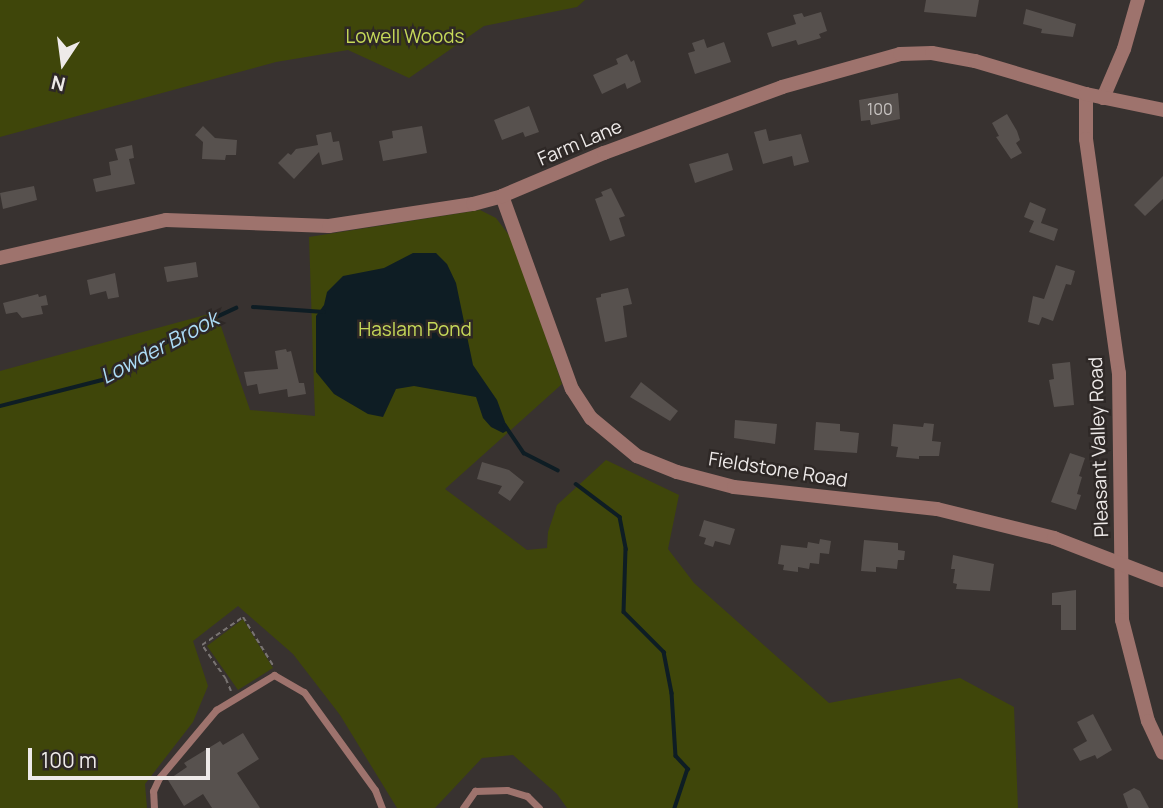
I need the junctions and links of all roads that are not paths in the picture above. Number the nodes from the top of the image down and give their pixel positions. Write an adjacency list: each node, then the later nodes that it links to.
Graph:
1 (1138, 0): 3 (street)
2 (1086, 94): 3 (street, Farm Lane); 5 (street, Farm Lane); 7 (street, Pleasant Valley Road)
3 (1103, 98): 4 (street, Farm Lane)
4 (1163, 110)
5 (502, 196): 6 (street, Farm Lane); 7 (street, Fieldstone Road)
6 (0, 258)
7 (1121, 564): 8 (street, Fieldstone Road); 9 (street, Pleasant Valley Road)
8 (1163, 580)
9 (1163, 753)
10 (154, 808): 11 (lane)
11 (383, 808)
12 (463, 808): 13 (lane)
13 (539, 808)

